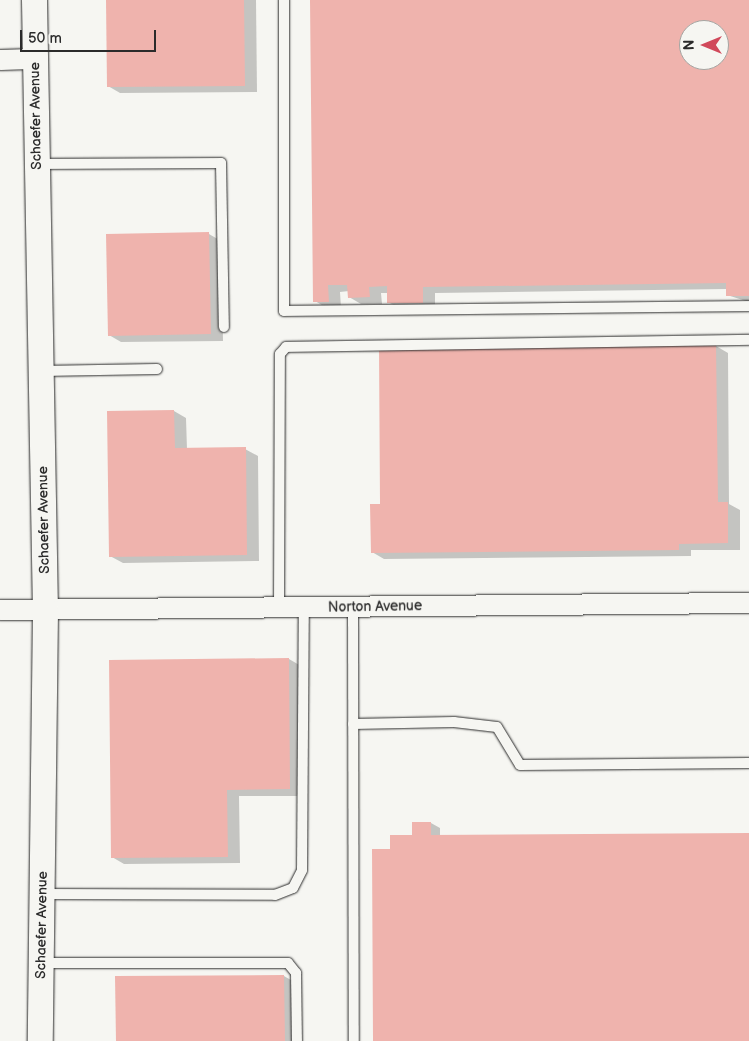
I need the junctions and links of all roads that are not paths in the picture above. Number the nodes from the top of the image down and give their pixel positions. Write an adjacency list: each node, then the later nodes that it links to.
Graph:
1 (34, 0): 4 (street, Schaefer Avenue)
2 (284, 0): 6 (lane)
3 (0, 60): 4 (street)
4 (34, 60): 5 (street, Schaefer Avenue)
5 (36, 164): 7 (lane); 10 (street, Schaefer Avenue)
6 (749, 306)
7 (224, 327)
8 (749, 340): 14 (lane)
9 (157, 369): 10 (lane)
10 (40, 371): 16 (street, Schaefer Avenue)
11 (749, 604): 13 (street, Norton Avenue)
12 (304, 607): 13 (street, Norton Avenue); 14 (street, Norton Avenue); 19 (lane)
13 (353, 607): 17 (lane)
14 (279, 608): 16 (street, Norton Avenue)
15 (0, 610): 16 (street, Norton Avenue)
16 (45, 610): 19 (street, Schaefer Avenue)
17 (353, 724): 18 (lane); 23 (lane)
18 (749, 764)
19 (42, 894): 20 (street, Schaefer Avenue)
20 (41, 963): 21 (street, Schaefer Avenue); 22 (lane)
21 (40, 1041)
22 (297, 1041)
23 (354, 1041)

